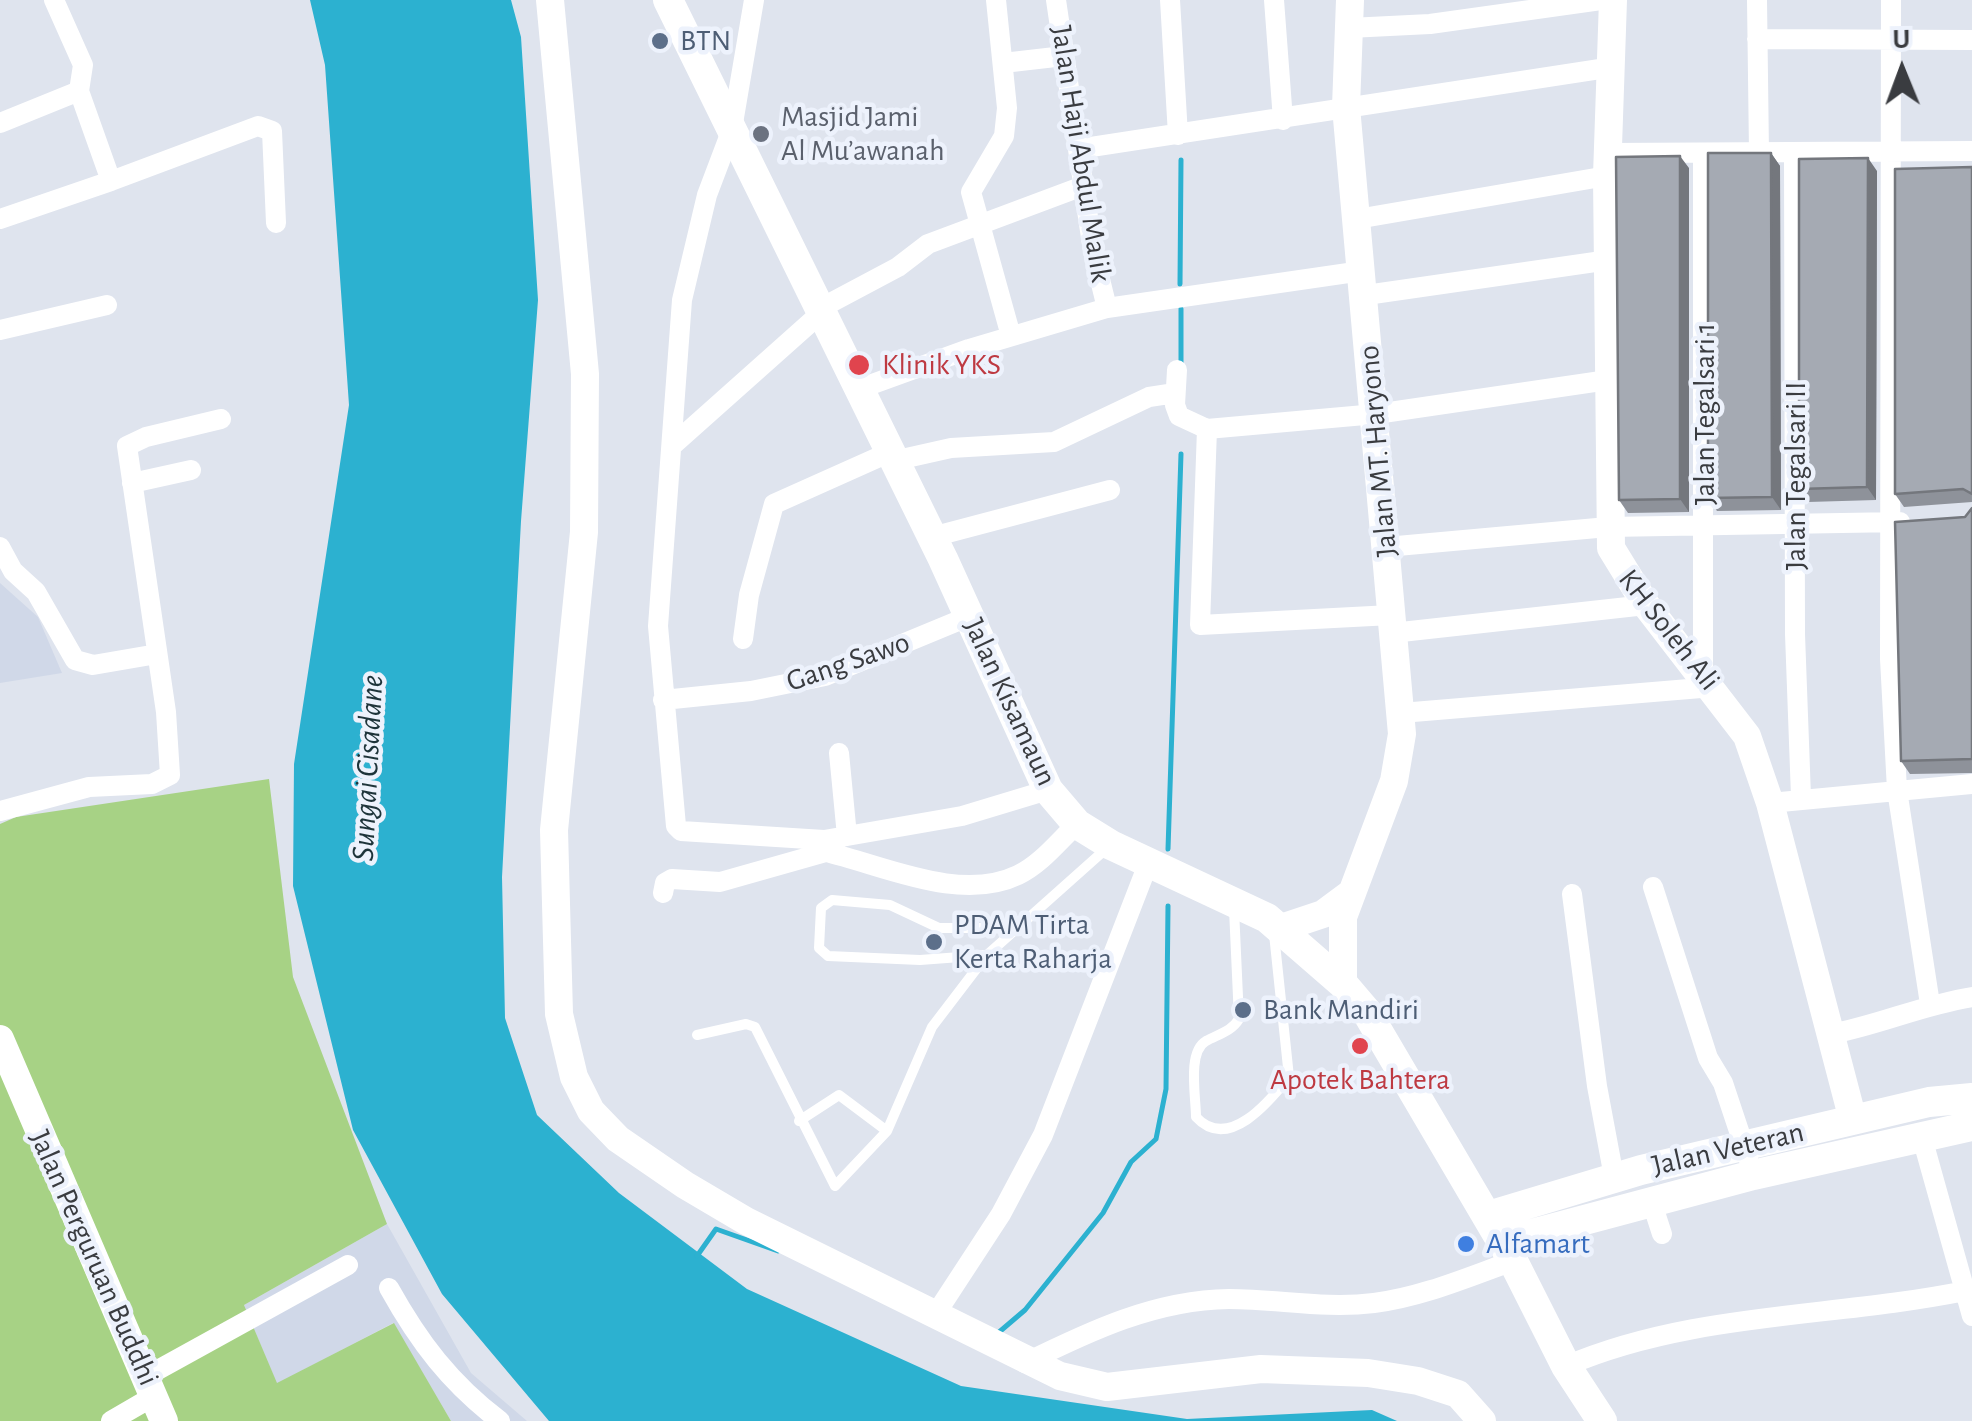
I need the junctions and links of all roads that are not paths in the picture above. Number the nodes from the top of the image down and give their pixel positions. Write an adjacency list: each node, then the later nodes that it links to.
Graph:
1 (54, 0): 20 (street)
2 (550, 0): 114 (street)
3 (668, 0): 24 (main road, Jalan Kisamaun)
4 (754, 0): 24 (street)
5 (996, 0): 18 (street)
6 (1056, 0): 17 (street, Jalan Haji Abdul Malik)
7 (1170, 0): 25 (street)
8 (1274, 0): 22 (street)
9 (1601, 0): 13 (street)
10 (1613, 0): 19 (street, KH Soleh Ali)
11 (1757, 0): 14 (street)
12 (1891, 0): 15 (street)
13 (1349, 14): 21 (street, Jalan MT. Haryono)
14 (1758, 39): 15 (street); 30 (street)
15 (1892, 40): 16 (street); 28 (street)
16 (1972, 40)
17 (1064, 56): 18 (street); 26 (street, Jalan Haji Abdul Malik)
18 (1003, 63): 38 (street)
19 (1613, 67): 21 (street); 32 (street, KH Soleh Ali)
20 (80, 92): 23 (street); 33 (street)
21 (1346, 108): 22 (street); 36 (street, Jalan MT. Haryono)
22 (1283, 120): 25 (street)
23 (0, 123)
24 (732, 130): 43 (main road, Jalan Kisamaun); 53 (street)
25 (1178, 134): 26 (street)
26 (1078, 149): 34 (street, Jalan Haji Abdul Malik)
27 (1972, 151): 28 (street)
28 (1893, 152): 31 (street); 60 (street)
29 (1703, 153): 30 (street); 32 (street); 61 (street, Jalan Tegalsari 1)
30 (1759, 153): 31 (street)
31 (1794, 154): 59 (street, Jalan Tegalsari II)
32 (1608, 165): 36 (street); 39 (street, KH Soleh Ali)
33 (111, 181): 35 (street); 37 (street)
34 (1083, 186): 38 (street); 42 (street, Jalan Haji Abdul Malik)
35 (0, 219)
36 (1357, 219): 40 (street, Jalan MT. Haryono)
37 (276, 223)
38 (979, 226): 43 (street); 45 (street)
39 (1609, 260): 40 (street); 47 (street, KH Soleh Ali)
40 (1364, 283): 42 (street); 50 (street, Jalan MT. Haryono)
41 (107, 306): 44 (street)
42 (1107, 308): 45 (street)
43 (820, 311): 48 (main road, Jalan Kisamaun); 53 (street)
44 (1, 326)
45 (1011, 336): 48 (street)
46 (1176, 370): 49 (street)
47 (1608, 380): 50 (street); 62 (street, KH Soleh Ali)
48 (856, 390): 54 (main road, Jalan Kisamaun)
49 (1175, 393): 52 (street); 54 (street)
50 (1376, 414): 52 (street); 65 (street, Jalan MT. Haryono)
51 (222, 420): 56 (street)
52 (1207, 429): 68 (street)
53 (674, 444): 72 (street)
54 (890, 457): 63 (main road, Jalan Kisamaun); 69 (street)
55 (191, 470): 56 (street)
56 (132, 483): 70 (street)
57 (1110, 490): 63 (street)
58 (1923, 520): 60 (street)
59 (1795, 522): 60 (street); 61 (street); 78 (street, Jalan Tegalsari II)
60 (1890, 522): 77 (street)
61 (1705, 524): 62 (street); 71 (street, Jalan Tegalsari 1)
62 (1608, 526): 65 (street); 66 (street, KH Soleh Ali)
63 (932, 537): 67 (main road, Jalan Kisamaun)
64 (0, 547): 70 (street)
65 (1386, 547): 68 (street, Jalan MT. Haryono)
66 (1646, 605): 68 (street); 71 (street, KH Soleh Ali)
67 (970, 616): 72 (street, Gang Sawo); 76 (main road, Jalan Kisamaun)
68 (1391, 624): 73 (street, Jalan MT. Haryono)
69 (742, 639)
70 (157, 654): 80 (street)
71 (1708, 681): 73 (street); 79 (street, KH Soleh Ali)
72 (662, 700): 84 (street)
73 (1401, 712): 88 (street, Jalan MT. Haryono)
74 (838, 753): 82 (street)
75 (1972, 784): 77 (street)
76 (1048, 790): 81 (main road, Jalan Kisamaun); 82 (street)
77 (1897, 790): 78 (street); 96 (street)
78 (1801, 797): 79 (street)
79 (1770, 803): 97 (street, KH Soleh Ali)
80 (0, 811)
81 (1077, 824): 83 (main road, Jalan Kisamaun); 84 (street)
82 (847, 836): 84 (street)
83 (1111, 845): 85 (main road, Jalan Kisamaun); 92 (lane)
84 (825, 846): 87 (street)
85 (1148, 864): 90 (main road, Jalan Kisamaun); 114 (street)
86 (1653, 887): 106 (street)
87 (664, 893)
88 (1350, 894): 91 (street); 94 (street, Jalan MT. Haryono)
89 (1572, 894): 107 (street)
90 (1234, 899): 91 (main road, Jalan Kisamaun); 91 (lane)
91 (1277, 926): 94 (main road, Jalan Kisamaun)
92 (1017, 928): 93 (lane); 93 (lane)
93 (987, 955): 104 (lane)
94 (1343, 984): 110 (main road, Jalan Kisamaun)
95 (1972, 997): 96 (street)
96 (1930, 1004): 97 (street)
97 (1831, 1034): 101 (street, KH Soleh Ali)
98 (697, 1035): 102 (lane)
99 (0, 1039): 118 (street, Jalan Perguruan Buddhi)
100 (1972, 1098): 101 (main road, Jalan Veteran)
101 (1853, 1120): 106 (main road, Jalan Veteran)
102 (799, 1121): 104 (lane); 104 (lane)
103 (1972, 1126): 105 (main road, Jalan Veteran)
104 (888, 1131)
105 (1921, 1134): 106 (main road, Jalan Veteran); 113 (street)
106 (1748, 1160): 107 (main road, Jalan Veteran); 108 (main road, Jalan Veteran)
107 (1614, 1177): 110 (main road, Jalan Veteran)
108 (1651, 1200): 109 (street); 110 (main road, Jalan Veteran)
109 (1662, 1234)
110 (1501, 1240): 116 (street); 117 (main road, Jalan Kisamaun)
111 (348, 1265): 118 (street)
112 (389, 1288): 120 (street)
113 (1965, 1291): 115 (street); 117 (street)
114 (935, 1314): 116 (street)
115 (1972, 1316)
116 (1026, 1363): 121 (street)
117 (1566, 1366): 122 (main road, Jalan Kisamaun)
118 (154, 1398): 119 (street)
119 (110, 1421)
120 (500, 1421)
121 (1482, 1421)
122 (1602, 1421)

